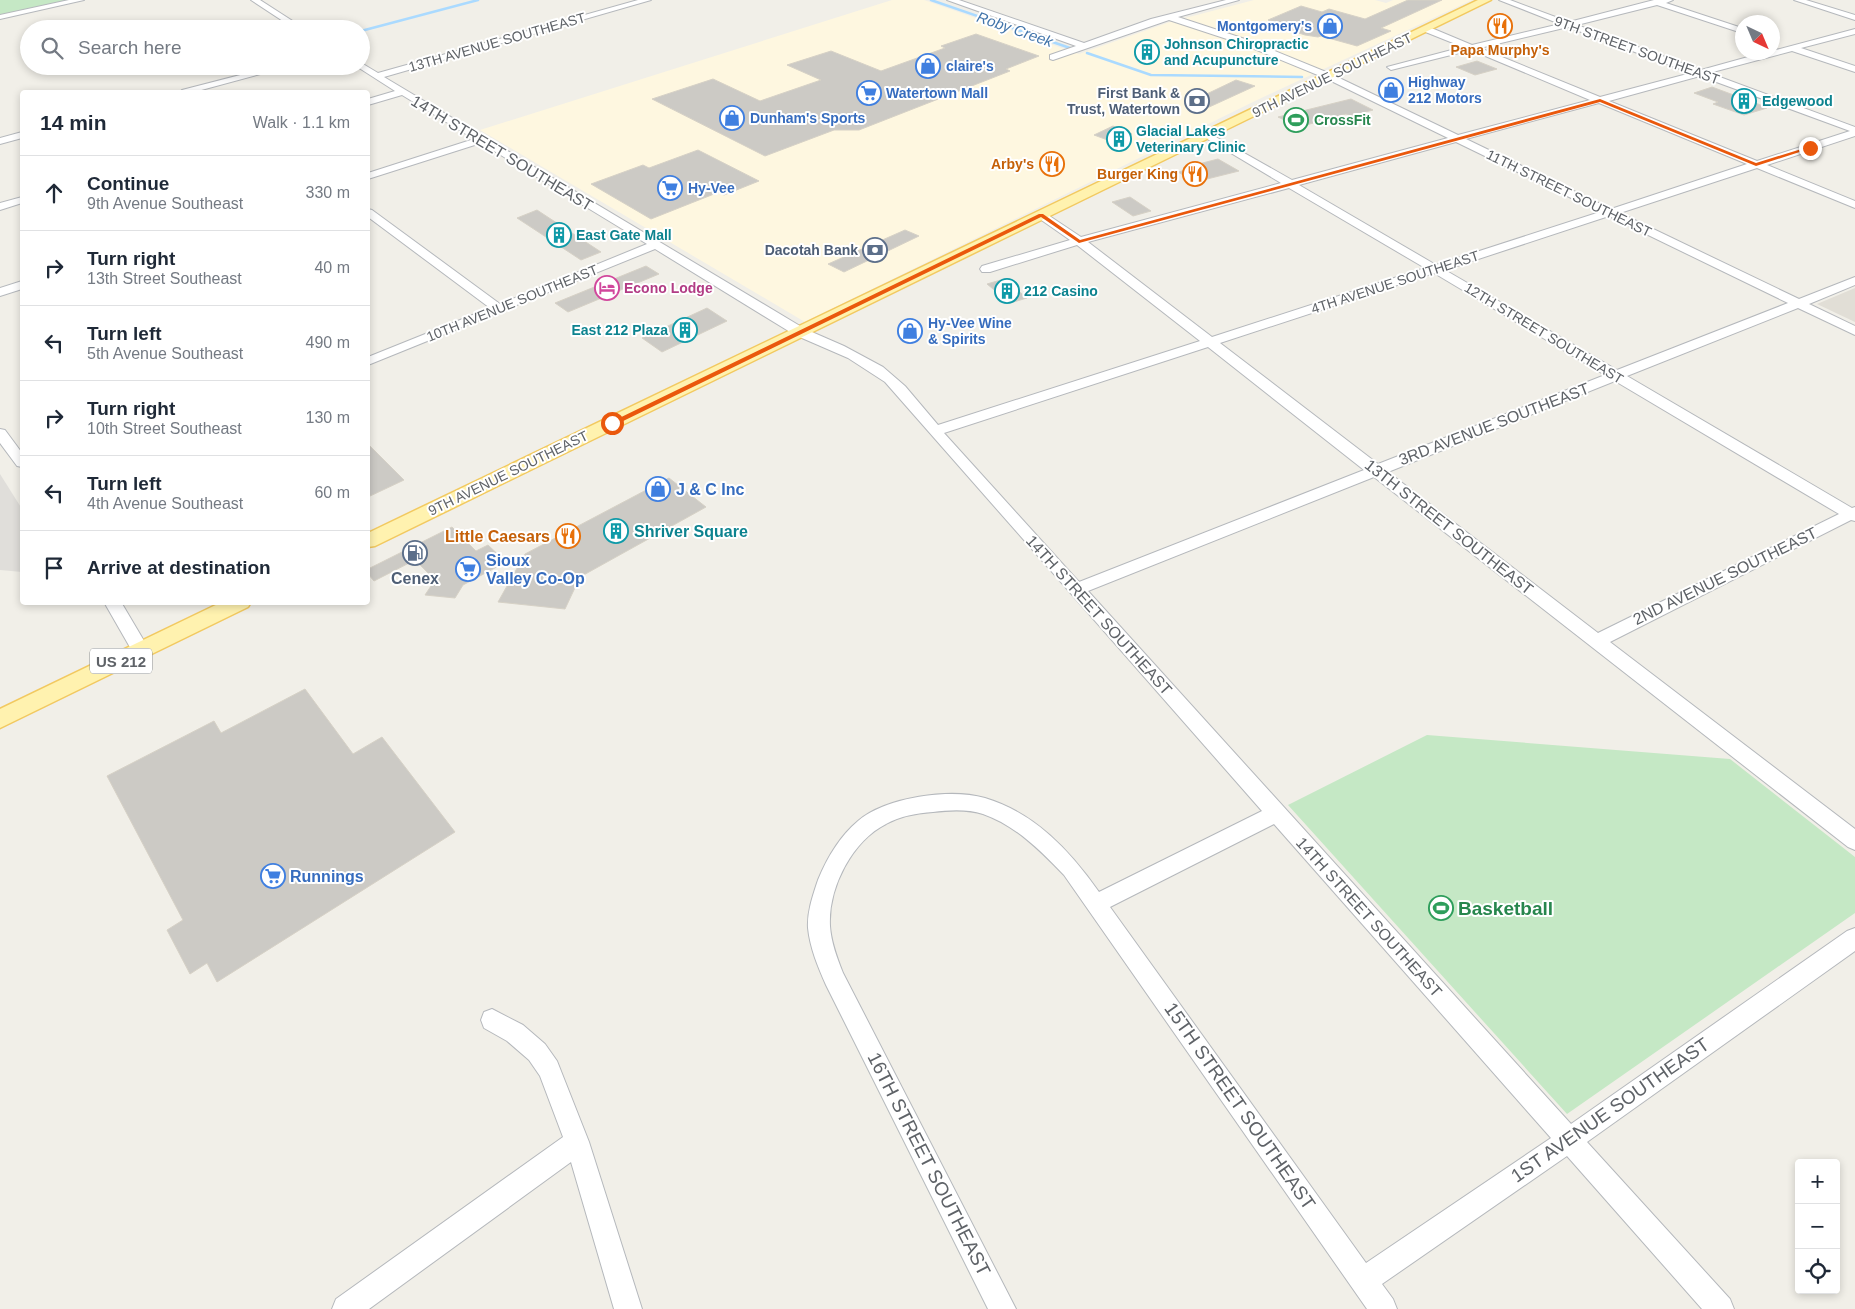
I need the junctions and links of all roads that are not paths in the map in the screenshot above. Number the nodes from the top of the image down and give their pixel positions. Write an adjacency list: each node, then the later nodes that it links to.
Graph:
1 (80, 0): 11 (street)
2 (254, 0): 14 (street)
3 (647, 0): 29 (street, 13TH AVENUE SOUTHEAST)
4 (951, 0): 20 (street)
5 (1235, 0): 12 (street)
6 (1486, 0): 16 (main road, 9TH AVENUE SOUTHEAST)
7 (1503, 0): 15 (street, 9TH STREET SOUTHEAST)
8 (1669, 0): 10 (street)
9 (1798, 0): 13 (street)
10 (1654, 1): 15 (street); 17 (street)
11 (0, 17)
12 (1169, 17): 20 (street); 30 (street, 11TH STREET SOUTHEAST)
13 (1855, 18)
14 (286, 20)
15 (1568, 24): 21 (street); 27 (street, 9TH STREET SOUTHEAST)
16 (1426, 29): 21 (street); 30 (main road, 9TH AVENUE SOUTHEAST)
17 (1735, 29)
18 (1855, 31): 22 (street)
19 (1780, 44): 22 (street)
20 (1084, 46): 23 (street)
21 (1471, 47): 24 (street); 33 (street)
22 (1793, 48): 25 (street); 27 (street)
23 (1053, 57)
24 (1391, 67)
25 (1855, 69)
26 (370, 72): 29 (street, 14TH STREET SOUTHEAST)
27 (1702, 74): 33 (street); 35 (street, 9TH STREET SOUTHEAST)
28 (251, 75): 31 (street)
29 (376, 76): 32 (street, 14TH STREET SOUTHEAST)
30 (1328, 76): 37 (main road, 9TH AVENUE SOUTHEAST); 40 (street, 11TH STREET SOUTHEAST)
31 (193, 90)
32 (402, 92): 34 (street, 13TH AVENUE SOUTHEAST); 39 (street, 14TH STREET SOUTHEAST)
33 (1600, 100): 40 (street); 41 (street)
34 (370, 101)
35 (1855, 132): 41 (street, 4TH AVENUE SOUTHEAST)
36 (20, 135): 38 (street)
37 (1207, 135): 43 (street, 12TH STREET SOUTHEAST); 49 (main road, 9TH AVENUE SOUTHEAST)
38 (0, 140)
39 (481, 140): 42 (street); 51 (street, 14TH STREET SOUTHEAST)
40 (1458, 140): 43 (street); 47 (street, 11TH STREET SOUTHEAST)
41 (1756, 165): 45 (street); 47 (street, 4TH AVENUE SOUTHEAST)
42 (370, 175)
43 (1292, 185): 50 (street); 53 (street, 12TH STREET SOUTHEAST)
44 (20, 201): 46 (street)
45 (1855, 205)
46 (0, 207)
47 (1608, 212): 53 (street, 4TH AVENUE SOUTHEAST); 57 (street, 11TH STREET SOUTHEAST)
48 (370, 213): 58 (street)
49 (1041, 215): 50 (street, 13TH STREET SOUTHEAST); 60 (main road, 9TH AVENUE SOUTHEAST)
50 (1079, 241): 52 (street); 61 (street, 13TH STREET SOUTHEAST)
51 (656, 245): 58 (street, 10TH AVENUE SOUTHEAST); 60 (street, 14TH STREET SOUTHEAST)
52 (986, 269)
53 (1436, 269): 61 (street, 4TH AVENUE SOUTHEAST); 63 (street, 12TH STREET SOUTHEAST)
54 (1855, 281): 57 (street, 3RD AVENUE SOUTHEAST)
55 (20, 286): 56 (street)
56 (0, 292)
57 (1799, 304): 59 (street, 11TH STREET SOUTHEAST); 63 (street, 3RD AVENUE SOUTHEAST)
58 (498, 308): 62 (street, 10TH AVENUE SOUTHEAST)
59 (1855, 331)
60 (800, 332): 64 (street, 14TH STREET SOUTHEAST); 69 (main road, 9TH AVENUE SOUTHEAST)
61 (1209, 342): 64 (street, 4TH AVENUE SOUTHEAST); 67 (street, 13TH STREET SOUTHEAST)
62 (370, 360)
63 (1617, 376): 67 (street, 3RD AVENUE SOUTHEAST); 68 (street, 12TH STREET SOUTHEAST)
64 (934, 431): 70 (street, 14TH STREET SOUTHEAST)
65 (0, 433): 66 (street)
66 (20, 460)
67 (1375, 471): 70 (street, 3RD AVENUE SOUTHEAST); 73 (street, 13TH STREET SOUTHEAST)
68 (1854, 514): 73 (street, 2ND AVENUE SOUTHEAST)
69 (370, 540)
70 (1077, 590): 77 (street, 14TH STREET SOUTHEAST)
71 (114, 605): 74 (street)
72 (235, 605): 74 (main road, US 212)
73 (1596, 641): 78 (street, 13TH STREET SOUTHEAST)
74 (141, 651): 75 (main road, US 212)
75 (0, 719)
76 (904, 808): 79 (street, 15TH STREET SOUTHEAST); 87 (street, 16TH STREET SOUTHEAST)
77 (1276, 813): 79 (street); 82 (street, 14TH STREET SOUTHEAST)
78 (1855, 841)
79 (1096, 904): 84 (street, 15TH STREET SOUTHEAST)
80 (1855, 938): 82 (street, 1ST AVENUE SOUTHEAST)
81 (492, 1020): 83 (street)
82 (1569, 1140): 84 (street, 1ST AVENUE SOUTHEAST); 89 (street, 14TH STREET SOUTHEAST)
83 (577, 1142): 85 (street); 86 (street)
84 (1363, 1281): 88 (street, 15TH STREET SOUTHEAST)
85 (346, 1309)
86 (628, 1309)
87 (1002, 1309)
88 (1384, 1309)
89 (1720, 1309)

